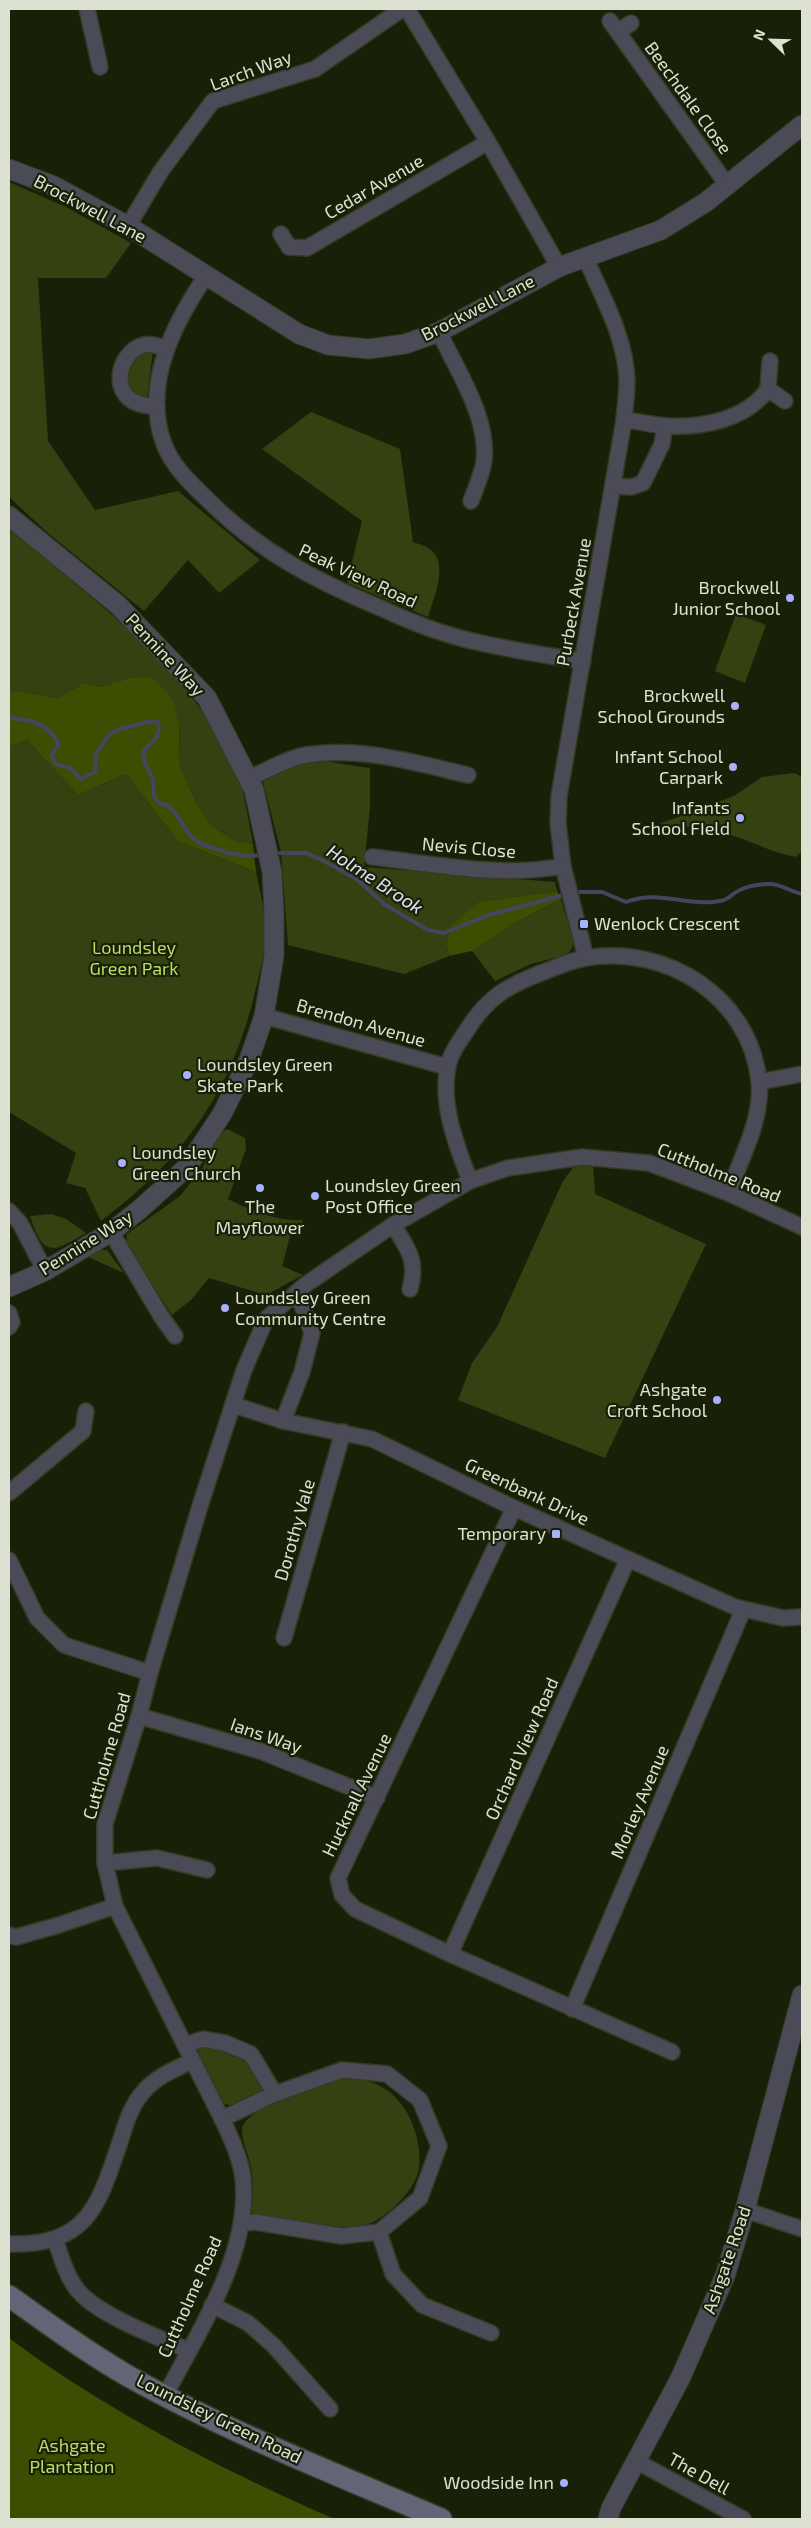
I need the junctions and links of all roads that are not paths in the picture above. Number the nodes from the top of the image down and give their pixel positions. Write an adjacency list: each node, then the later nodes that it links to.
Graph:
1 (87, 9): 5 (street)
2 (402, 9): 10 (street, Larch Way)
3 (407, 9): 7 (street)
4 (631, 23): 9 (street, Beechdale Close)
5 (100, 67)
6 (802, 125): 9 (street, Brockwell Lane)
7 (488, 142): 11 (street, Cedar Avenue); 13 (street)
8 (9, 169): 10 (street, Brockwell Lane)
9 (728, 186): 12 (street, Brockwell Lane)
10 (128, 226): 14 (street, Brockwell Lane)
11 (281, 234)
12 (585, 257): 13 (street, Brockwell Lane); 21 (street, Purbeck Avenue)
13 (559, 267): 15 (street, Brockwell Lane)
14 (206, 276): 15 (street, Brockwell Lane); 16 (street, Peak View Road)
15 (439, 332): 24 (street)
16 (167, 348): 20 (street, Peak View Road); 20 (street)
17 (770, 361): 18 (street)
18 (768, 389): 19 (street); 22 (street)
19 (785, 401)
20 (157, 406): 26 (street, Peak View Road)
21 (624, 420): 22 (street); 23 (street, Purbeck Avenue)
22 (665, 426): 23 (street)
23 (613, 486): 26 (street, Purbeck Avenue)
24 (470, 492)
25 (9, 516): 28 (street, Pennine Way)
26 (582, 661): 30 (street, Purbeck Avenue)
27 (468, 774): 28 (street)
28 (249, 778): 32 (street, Pennine Way)
29 (372, 858): 30 (street, Nevis Close)
30 (563, 866): 31 (street, Purbeck Avenue)
31 (586, 958): 33 (street); 35 (street)
32 (264, 1016): 33 (street, Brendon Avenue); 41 (street, Pennine Way)
33 (448, 1067): 36 (street)
34 (802, 1074): 35 (street)
35 (760, 1082): 37 (street)
36 (470, 1181): 37 (street, Cuttholme Road); 39 (street, Cuttholme Road)
37 (728, 1193): 40 (street, Cuttholme Road)
38 (9, 1211): 42 (street)
39 (393, 1225): 44 (street); 45 (street, Cuttholme Road)
40 (802, 1227)
41 (111, 1232): 42 (street, Pennine Way); 48 (street)
42 (44, 1271): 43 (street, Pennine Way)
43 (9, 1287)
44 (410, 1289)
45 (296, 1292): 49 (street, Cuttholme Road); 51 (street)
46 (9, 1313): 47 (street)
47 (9, 1326)
48 (175, 1336)
49 (234, 1405): 51 (street, Greenbank Drive); 60 (street, Cuttholme Road)
50 (86, 1411): 53 (street)
51 (283, 1421): 52 (street, Greenbank Drive)
52 (343, 1432): 54 (street, Greenbank Drive); 59 (street, Dorothy Vale)
53 (9, 1493)
54 (514, 1508): 55 (street, Greenbank Drive); 62 (street, Hucknall Avenue)
55 (628, 1559): 57 (street, Greenbank Drive); 67 (street, Orchard View Road)
56 (9, 1560): 60 (street)
57 (743, 1610): 58 (street, Greenbank Drive); 69 (street, Morley Avenue)
58 (802, 1617)
59 (284, 1638)
60 (150, 1673): 61 (street, Cuttholme Road)
61 (140, 1716): 62 (street, Ians Way); 63 (street, Cuttholme Road)
62 (377, 1798): 67 (street, Hucknall Avenue)
63 (105, 1863): 64 (street); 65 (street, Cuttholme Road)
64 (207, 1870)
65 (115, 1906): 66 (street); 71 (street, Cuttholme Road)
66 (9, 1936)
67 (450, 1954): 69 (street, Hucknall Avenue)
68 (802, 1995): 70 (street, Ashgate Road)
69 (572, 2009): 72 (street, Hucknall Avenue)
70 (797, 2037): 76 (street, Ashgate Road)
71 (185, 2044): 73 (street, Cuttholme Road); 74 (street)
72 (672, 2052)
73 (192, 2061): 75 (street, Cuttholme Road); 80 (street)
74 (275, 2094): 75 (street); 79 (street)
75 (222, 2119): 77 (street, Cuttholme Road)
76 (745, 2210): 78 (street); 88 (street, Ashgate Road)
77 (242, 2223): 79 (street); 83 (street, Cuttholme Road)
78 (802, 2229)
79 (379, 2232): 84 (street)
80 (55, 2239): 81 (street); 85 (street)
81 (9, 2244)
82 (9, 2296): 86 (main road, Loundsley Green Road)
83 (212, 2305): 85 (street, Cuttholme Road); 87 (street)
84 (491, 2333)
85 (188, 2350): 86 (street, Cuttholme Road)
86 (164, 2396): 90 (main road, Loundsley Green Road)
87 (330, 2409)
88 (636, 2461): 89 (street, Ashgate Road); 91 (street, The Dell)
89 (606, 2516)
90 (441, 2519)
91 (743, 2519)

